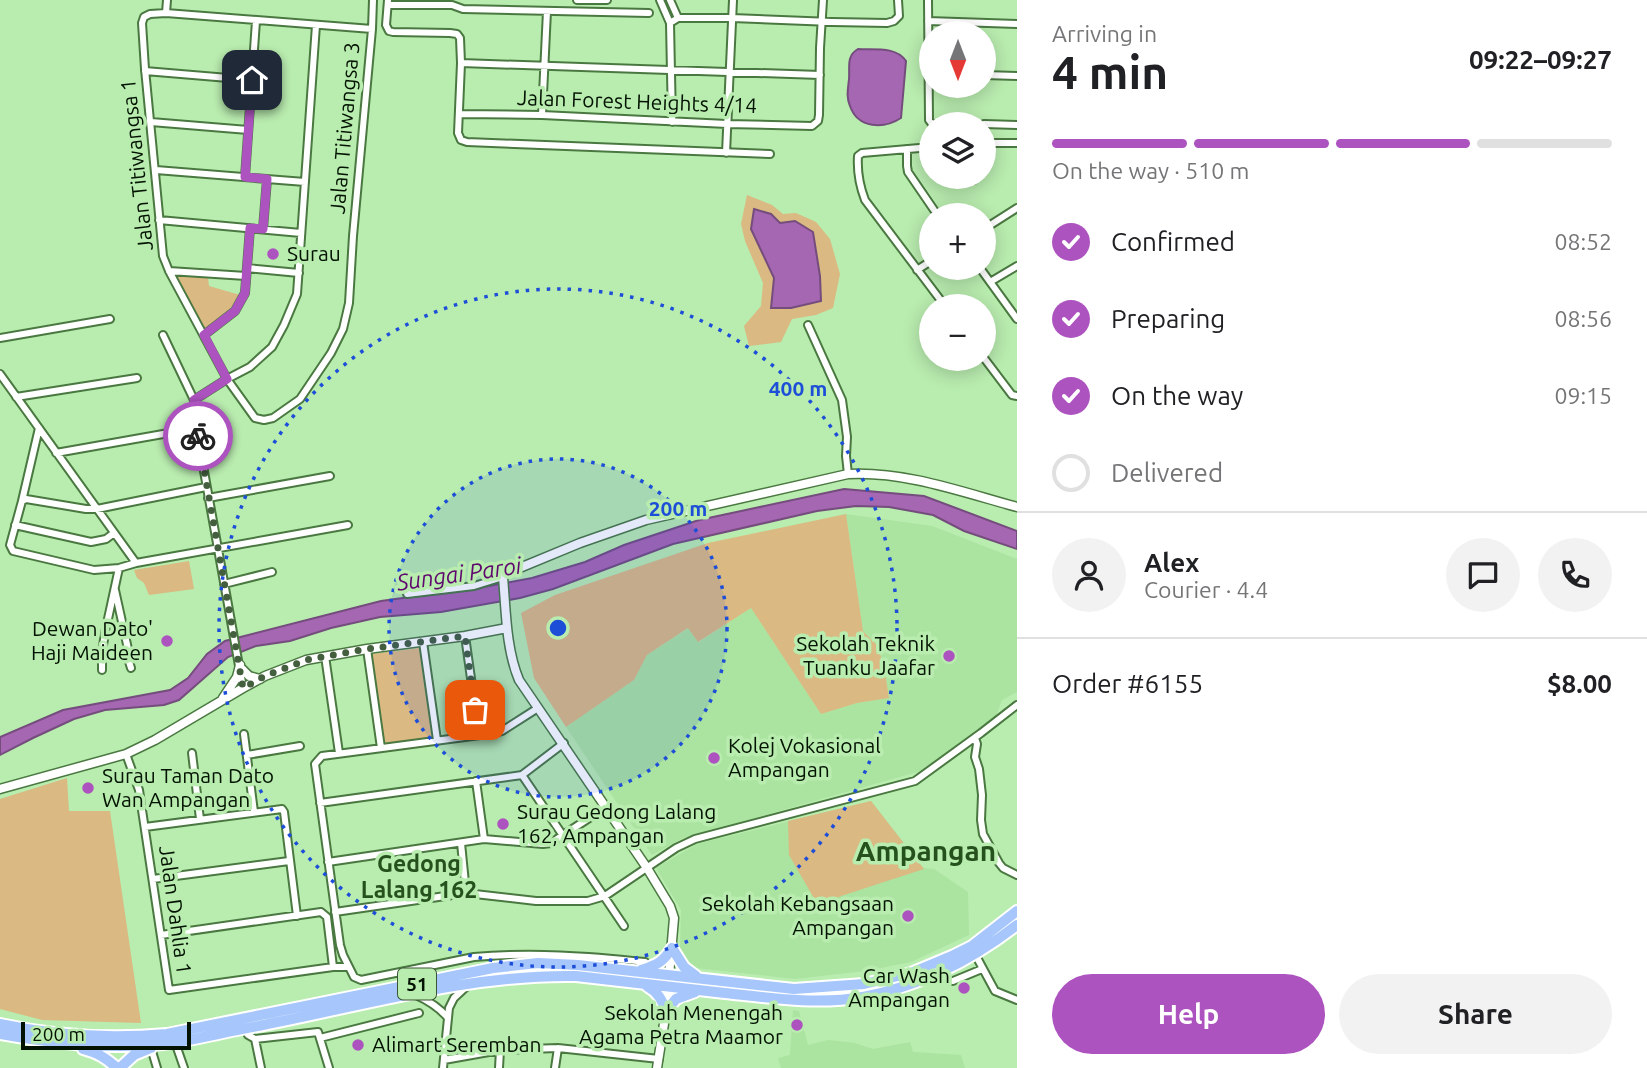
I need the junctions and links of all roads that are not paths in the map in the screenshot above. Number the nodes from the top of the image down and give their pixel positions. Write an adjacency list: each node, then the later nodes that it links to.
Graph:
1 (167, 0): 13 (street)
2 (373, 0): 24 (street, Jalan Titiwangsa 3)
3 (577, 0): 4 (street)
4 (607, 0)
5 (670, 0): 15 (street)
6 (733, 0): 16 (street)
7 (823, 0): 19 (street)
8 (898, 0): 19 (street)
9 (928, 0): 18 (street)
10 (388, 3): 12 (street); 25 (street)
11 (662, 4): 20 (street)
12 (547, 11): 14 (street); 26 (street)
13 (166, 13): 17 (street); 27 (street, Jalan Titiwangsa 1)
14 (649, 13)
15 (678, 18): 16 (street); 20 (street)
16 (732, 18): 19 (street); 29 (street)
17 (256, 21): 23 (street); 33 (street)
18 (928, 21)
19 (822, 22): 30 (street)
20 (670, 23): 28 (street)
21 (996, 23): 22 (street)
22 (1017, 23)
23 (316, 26): 24 (street); 51 (street)
24 (372, 29): 76 (street, Jalan Titiwangsa 3)
25 (461, 62): 26 (street); 34 (street)
26 (545, 64): 28 (street); 35 (street)
27 (145, 71): 33 (street); 36 (street, Jalan Titiwangsa 1)
28 (672, 71): 29 (street); 37 (street)
29 (730, 72): 30 (street); 38 (street)
30 (820, 75): 38 (street, Jalan Forest Heights 4/14)
31 (996, 75): 32 (street)
32 (1017, 76)
33 (252, 80): 41 (street)
34 (459, 114): 35 (street, Jalan Forest Heights 4/14); 46 (street)
35 (542, 115): 37 (street, Jalan Forest Heights 4/14)
36 (151, 121): 41 (street); 48 (street, Jalan Titiwangsa 1)
37 (672, 122): 38 (street, Jalan Forest Heights 4/14)
38 (727, 124): 46 (street)
39 (996, 124): 40 (street)
40 (1017, 125)
41 (248, 130): 49 (street)
42 (996, 143): 43 (street)
43 (1017, 143)
44 (919, 148): 45 (street)
45 (907, 149): 52 (street); 61 (street)
46 (726, 153): 47 (street)
47 (770, 154)
48 (156, 170): 49 (street); 54 (street, Jalan Titiwangsa 1)
49 (245, 177): 50 (street)
50 (267, 179): 51 (street); 57 (street)
51 (305, 181): 58 (street)
52 (929, 203)
53 (1017, 208): 55 (street)
54 (159, 220): 56 (street); 62 (street, Jalan Titiwangsa 1)
55 (996, 221)
56 (250, 228): 57 (street); 60 (street)
57 (263, 229): 58 (street)
58 (301, 233): 63 (street)
59 (1017, 266): 65 (street)
60 (247, 268): 63 (street); 64 (street)
61 (917, 270): 66 (street)
62 (169, 271): 64 (street); 71 (street, Jalan Titiwangsa 1)
63 (299, 273): 76 (street)
64 (246, 276): 71 (street)
65 (990, 282): 68 (street)
66 (936, 294)
67 (110, 319): 72 (street)
68 (1017, 319)
69 (808, 325): 83 (street)
70 (163, 335): 79 (street)
71 (204, 335): 76 (street, Jalan Titiwangsa 1)
72 (0, 338)
73 (994, 371): 77 (street)
74 (0, 374): 78 (street)
75 (137, 378): 78 (street)
76 (227, 379): 79 (street)
77 (1017, 396)
78 (16, 397): 80 (street)
79 (194, 400): 81 (street)
80 (39, 428): 82 (street); 87 (street)
81 (197, 428): 82 (street); 85 (street)
82 (56, 453): 89 (street)
83 (848, 474): 88 (street); 97 (street)
84 (330, 476): 86 (street)
85 (206, 487): 86 (street); 89 (street)
86 (208, 498): 93 (street)
87 (22, 501): 89 (street); 90 (street)
88 (1017, 506)
89 (97, 509): 92 (street)
90 (15, 525): 92 (street); 95 (street)
91 (348, 525): 93 (street)
92 (114, 533): 94 (street)
93 (218, 548): 94 (street); 98 (street)
94 (136, 563): 95 (street)
95 (119, 568): 99 (street)
96 (272, 572): 98 (street)
97 (504, 580): 100 (street); 101 (street)
98 (224, 584): 108 (street)
99 (115, 590): 105 (street); 106 (street)
100 (407, 594)
101 (507, 628): 102 (street); 115 (street)
102 (465, 636): 103 (street); 117 (street)
103 (423, 642): 104 (street); 119 (street)
104 (367, 649): 107 (street); 122 (street)
105 (102, 651): 106 (street); 110 (street)
106 (126, 652): 109 (street)
107 (326, 656): 111 (street); 124 (street)
108 (240, 666): 111 (street); 112 (street); 113 (street)
109 (131, 668)
110 (102, 670)
111 (260, 679): 112 (street)
112 (243, 688): 113 (street)
113 (221, 700): 125 (street)
114 (1017, 705): 118 (street)
115 (538, 708): 117 (street); 120 (street)
116 (244, 734): 126 (street)
117 (479, 735): 119 (street)
118 (975, 738): 140 (street); 141 (street)
119 (437, 740): 122 (street)
120 (564, 743): 127 (street); 131 (street)
121 (300, 747): 126 (street)
122 (381, 748): 124 (street)
123 (192, 753): 133 (street)
124 (339, 753): 130 (street)
125 (126, 754): 129 (street); 134 (street, Jalan Dahlia 1)
126 (247, 755): 132 (street)
127 (522, 775): 128 (street); 135 (street)
128 (476, 781): 130 (street); 136 (street)
129 (0, 789)
130 (320, 803): 139 (street)
131 (606, 807): 135 (street); 140 (street)
132 (254, 812): 133 (street); 138 (street)
133 (200, 820): 134 (street)
134 (145, 827): 142 (street, Jalan Dahlia 1)
135 (564, 835): 136 (street); 144 (street)
136 (484, 839): 137 (street)
137 (461, 843): 139 (street); 143 (street)
138 (289, 861): 142 (street); 147 (street)
139 (328, 862): 146 (street)
140 (647, 868): 144 (street); 151 (street)
141 (1017, 875)
142 (153, 879): 150 (street, Jalan Dahlia 1)
143 (466, 893): 144 (street); 146 (street)
144 (605, 896): 149 (street)
145 (1017, 911): 160 (highway, 51)
146 (335, 912): 156 (street)
147 (297, 916): 150 (street); 155 (street)
148 (1017, 925): 152 (highway, 51)
149 (624, 926)
150 (161, 934): 155 (street, Jalan Dahlia 1)
151 (672, 947): 159 (highway); 160 (highway); 161 (street)
152 (975, 954): 158 (street); 165 (highway, 51)
153 (491, 955): 154 (street); 156 (street); 157 (street)
154 (645, 962)
155 (333, 967): 156 (street)
156 (348, 967)
157 (493, 968): 159 (highway, 51); 172 (highway, 51)
158 (982, 969): 162 (street); 167 (street)
159 (637, 971): 161 (highway, 51)
160 (698, 978): 161 (highway, 51)
161 (668, 981): 164 (highway, 51); 165 (highway, 51); 168 (street)
162 (953, 981)
163 (473, 982): 164 (highway, 51); 166 (highway, 51); 170 (street)
164 (642, 984): 168 (highway)
165 (701, 990): 168 (highway)
166 (414, 994): 170 (street); 173 (highway, 51)
167 (1017, 1000)
168 (666, 1011): 185 (street)
169 (419, 1013): 176 (street)
170 (448, 1018): 184 (street)
171 (0, 1024): 179 (highway, 51)
172 (191, 1029): 174 (highway); 179 (highway, 51)
173 (245, 1029): 174 (highway, 51); 177 (street)
174 (222, 1033): 180 (highway, 51)
175 (0, 1034): 178 (highway, 51)
176 (319, 1035): 177 (street); 190 (street)
177 (255, 1039): 189 (street)
178 (44, 1041): 179 (highway, 51); 186 (highway)
179 (116, 1041): 180 (highway, 51); 186 (street)
180 (171, 1043): 181 (highway); 188 (street)
181 (151, 1048): 186 (highway); 187 (street)
182 (558, 1048): 183 (street); 185 (street); 192 (street)
183 (500, 1050): 184 (street); 191 (street)
184 (443, 1064)
185 (658, 1064)
186 (118, 1068)
187 (157, 1068)
188 (184, 1068)
189 (261, 1068)
190 (329, 1068)
191 (499, 1068)
192 (555, 1068)

